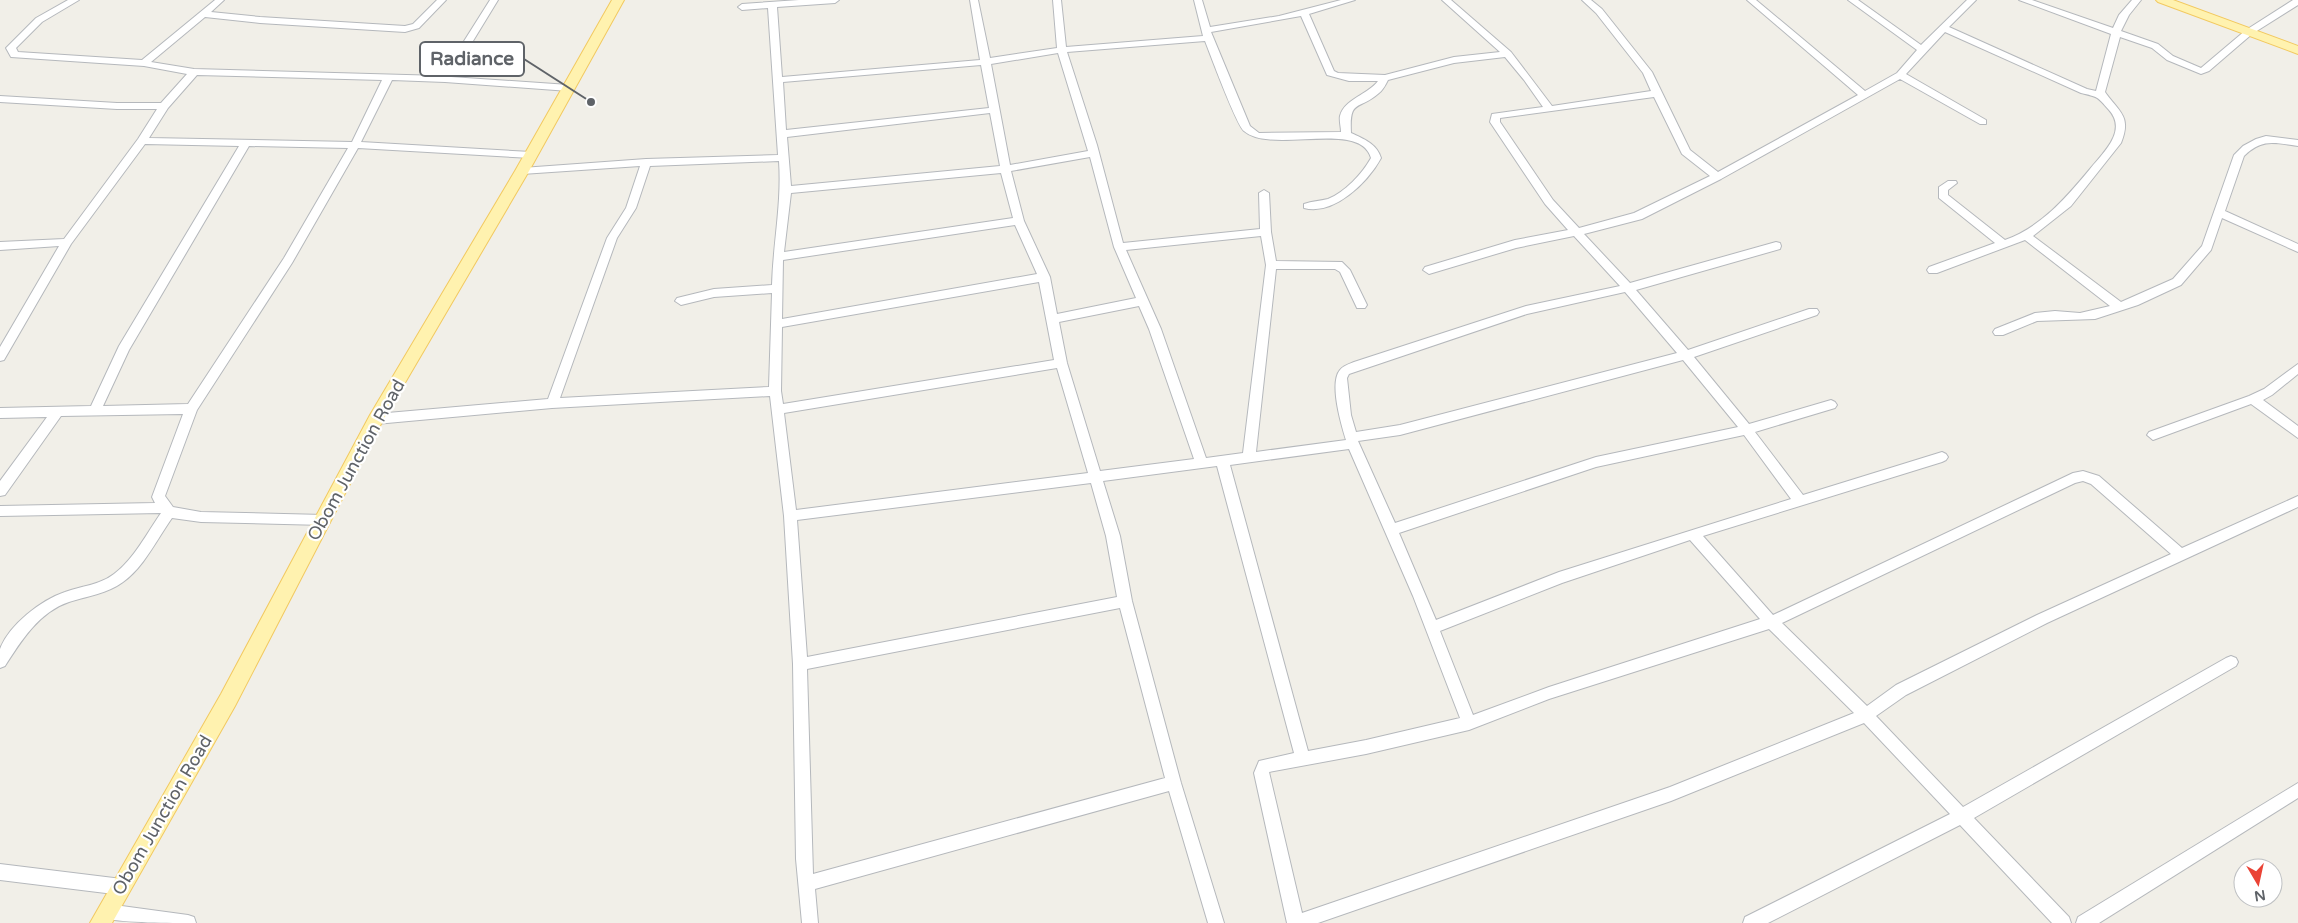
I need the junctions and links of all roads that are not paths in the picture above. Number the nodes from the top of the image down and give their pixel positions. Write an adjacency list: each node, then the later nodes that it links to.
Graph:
1 (75, 0): 34 (street)
2 (220, 0): 23 (street)
3 (442, 0): 23 (street)
4 (494, 0): 39 (street)
5 (608, 0): 6 (street)
6 (617, 0): 41 (main road, Obom Junction Road)
7 (835, 0): 21 (street)
8 (974, 0): 33 (street)
9 (1057, 0): 29 (street)
10 (1198, 0): 28 (street)
11 (1351, 0): 24 (street)
12 (1446, 0): 32 (street)
13 (1586, 0): 42 (street)
14 (1751, 0): 44 (street)
15 (1852, 0): 30 (street)
16 (1972, 0): 25 (street)
17 (2023, 0): 26 (street)
18 (2137, 0): 26 (street)
19 (2162, 0): 27 (main road)
20 (2298, 1): 27 (street)
21 (772, 5): 22 (street); 40 (street)
22 (742, 7)
23 (205, 14): 34 (street)
24 (1306, 14): 28 (street); 38 (street)
25 (1944, 28): 30 (street); 43 (street)
26 (2117, 31): 27 (street); 43 (street)
27 (2249, 32): 31 (main road)
28 (1207, 34): 29 (street); 51 (street)
29 (1062, 50): 33 (street); 56 (street)
30 (1922, 50): 36 (street)
31 (2298, 50)
32 (1508, 54): 38 (street); 47 (street)
33 (985, 62): 40 (street); 48 (street)
34 (144, 64): 35 (street)
35 (194, 72): 37 (street); 46 (street)
36 (1900, 75): 44 (street); 49 (street)
37 (388, 78): 39 (street); 55 (street)
38 (1385, 78): 51 (street)
39 (445, 79): 41 (street)
40 (778, 80): 50 (street)
41 (569, 88): 57 (main road, Obom Junction Road)
42 (1658, 93): 47 (street); 62 (street)
43 (2102, 95): 71 (street)
44 (1865, 96): 62 (street)
45 (0, 99): 46 (street)
46 (164, 106): 52 (street)
47 (1549, 108): 69 (street)
48 (994, 110): 50 (street); 60 (street)
49 (1983, 122)
50 (782, 134): 58 (street)
51 (1346, 135): 66 (street)
52 (142, 141): 54 (street); 72 (street)
53 (2298, 143): 67 (street)
54 (245, 144): 55 (street); 106 (street)
55 (355, 144): 57 (street); 103 (street)
56 (1093, 153): 60 (street); 76 (street)
57 (531, 154): 61 (main road, Obom Junction Road)
58 (784, 158): 59 (street); 64 (street)
59 (646, 162): 61 (street); 101 (street)
60 (1004, 168): 64 (street); 68 (street)
61 (522, 171): 108 (main road, Obom Junction Road)
62 (1716, 177): 69 (street)
63 (1952, 182): 73 (street)
64 (786, 190): 78 (street)
65 (1264, 193): 70 (street)
66 (1308, 206)
67 (2219, 212): 77 (street); 88 (street)
68 (1019, 221): 78 (street); 82 (street)
69 (1576, 231): 80 (street); 83 (street)
70 (1266, 232): 76 (street); 79 (street)
71 (2026, 236): 73 (street); 88 (street)
72 (67, 242): 74 (street); 93 (street)
73 (2004, 244): 81 (street)
74 (0, 246)
75 (1776, 246): 83 (street)
76 (1119, 247): 86 (street)
77 (2298, 248)
78 (778, 257): 84 (street)
79 (1272, 265): 87 (street); 113 (street)
80 (1429, 270)
81 (1933, 270)
82 (1044, 277): 90 (street); 91 (street)
83 (1628, 288): 95 (street); 112 (street)
84 (777, 289): 85 (street); 91 (street)
85 (682, 301)
86 (1142, 301): 90 (street); 116 (street)
87 (1360, 305)
88 (2119, 307): 92 (street)
89 (1812, 312): 95 (street)
90 (1052, 319): 97 (street)
91 (776, 324): 99 (street)
92 (1999, 332)
93 (12, 333): 94 (street); 96 (street)
94 (0, 334)
95 (1687, 355): 109 (street); 112 (street)
96 (0, 358)
97 (1062, 363): 104 (street); 117 (street)
98 (2298, 368): 100 (street)
99 (775, 391): 101 (street); 104 (street)
100 (2253, 399): 110 (street); 111 (street)
101 (552, 403): 108 (street)
102 (1832, 405): 109 (street)
103 (191, 409): 106 (street); 121 (street)
104 (777, 410): 123 (street)
105 (58, 411): 106 (street); 107 (street); 118 (street)
106 (94, 412)
107 (0, 413)
108 (376, 420): 124 (main road, Obom Junction Road)
109 (1748, 429): 119 (street); 125 (street)
110 (2298, 433)
111 (2153, 435)
112 (1352, 441): 113 (street); 125 (street)
113 (1249, 457): 115 (street)
114 (1942, 457): 119 (street)
115 (1222, 460): 116 (street); 136 (street)
116 (1201, 462): 117 (street)
117 (1094, 476): 123 (street); 128 (street)
118 (0, 491)
119 (1800, 501): 126 (street)
120 (2298, 501): 127 (street)
121 (167, 510): 122 (street); 124 (street); 131 (street)
122 (0, 511)
123 (790, 516): 133 (street)
124 (324, 520): 142 (main road, Obom Junction Road)
125 (1391, 530): 130 (street)
126 (1693, 534): 129 (street); 130 (street)
127 (2180, 554): 129 (street); 134 (street)
128 (1125, 601): 133 (street); 137 (street)
129 (1771, 622): 134 (street); 135 (street)
130 (1432, 628): 135 (street)
131 (0, 662)
132 (2231, 662): 139 (street)
133 (800, 664): 141 (street)
134 (1866, 715): 139 (street); 147 (street)
135 (1469, 722): 136 (street)
136 (1303, 759): 147 (street)
137 (1174, 783): 141 (street); 146 (street)
138 (2298, 790): 150 (street)
139 (1962, 816): 148 (street); 149 (street)
140 (0, 872): 142 (street)
141 (806, 884): 145 (street)
142 (122, 887): 143 (main road, Obom Junction Road)
143 (104, 918): 144 (street)
144 (188, 923)
145 (810, 923)
146 (1216, 923)
147 (1296, 923)
148 (1751, 923)
149 (2063, 923)
150 (2084, 923)

